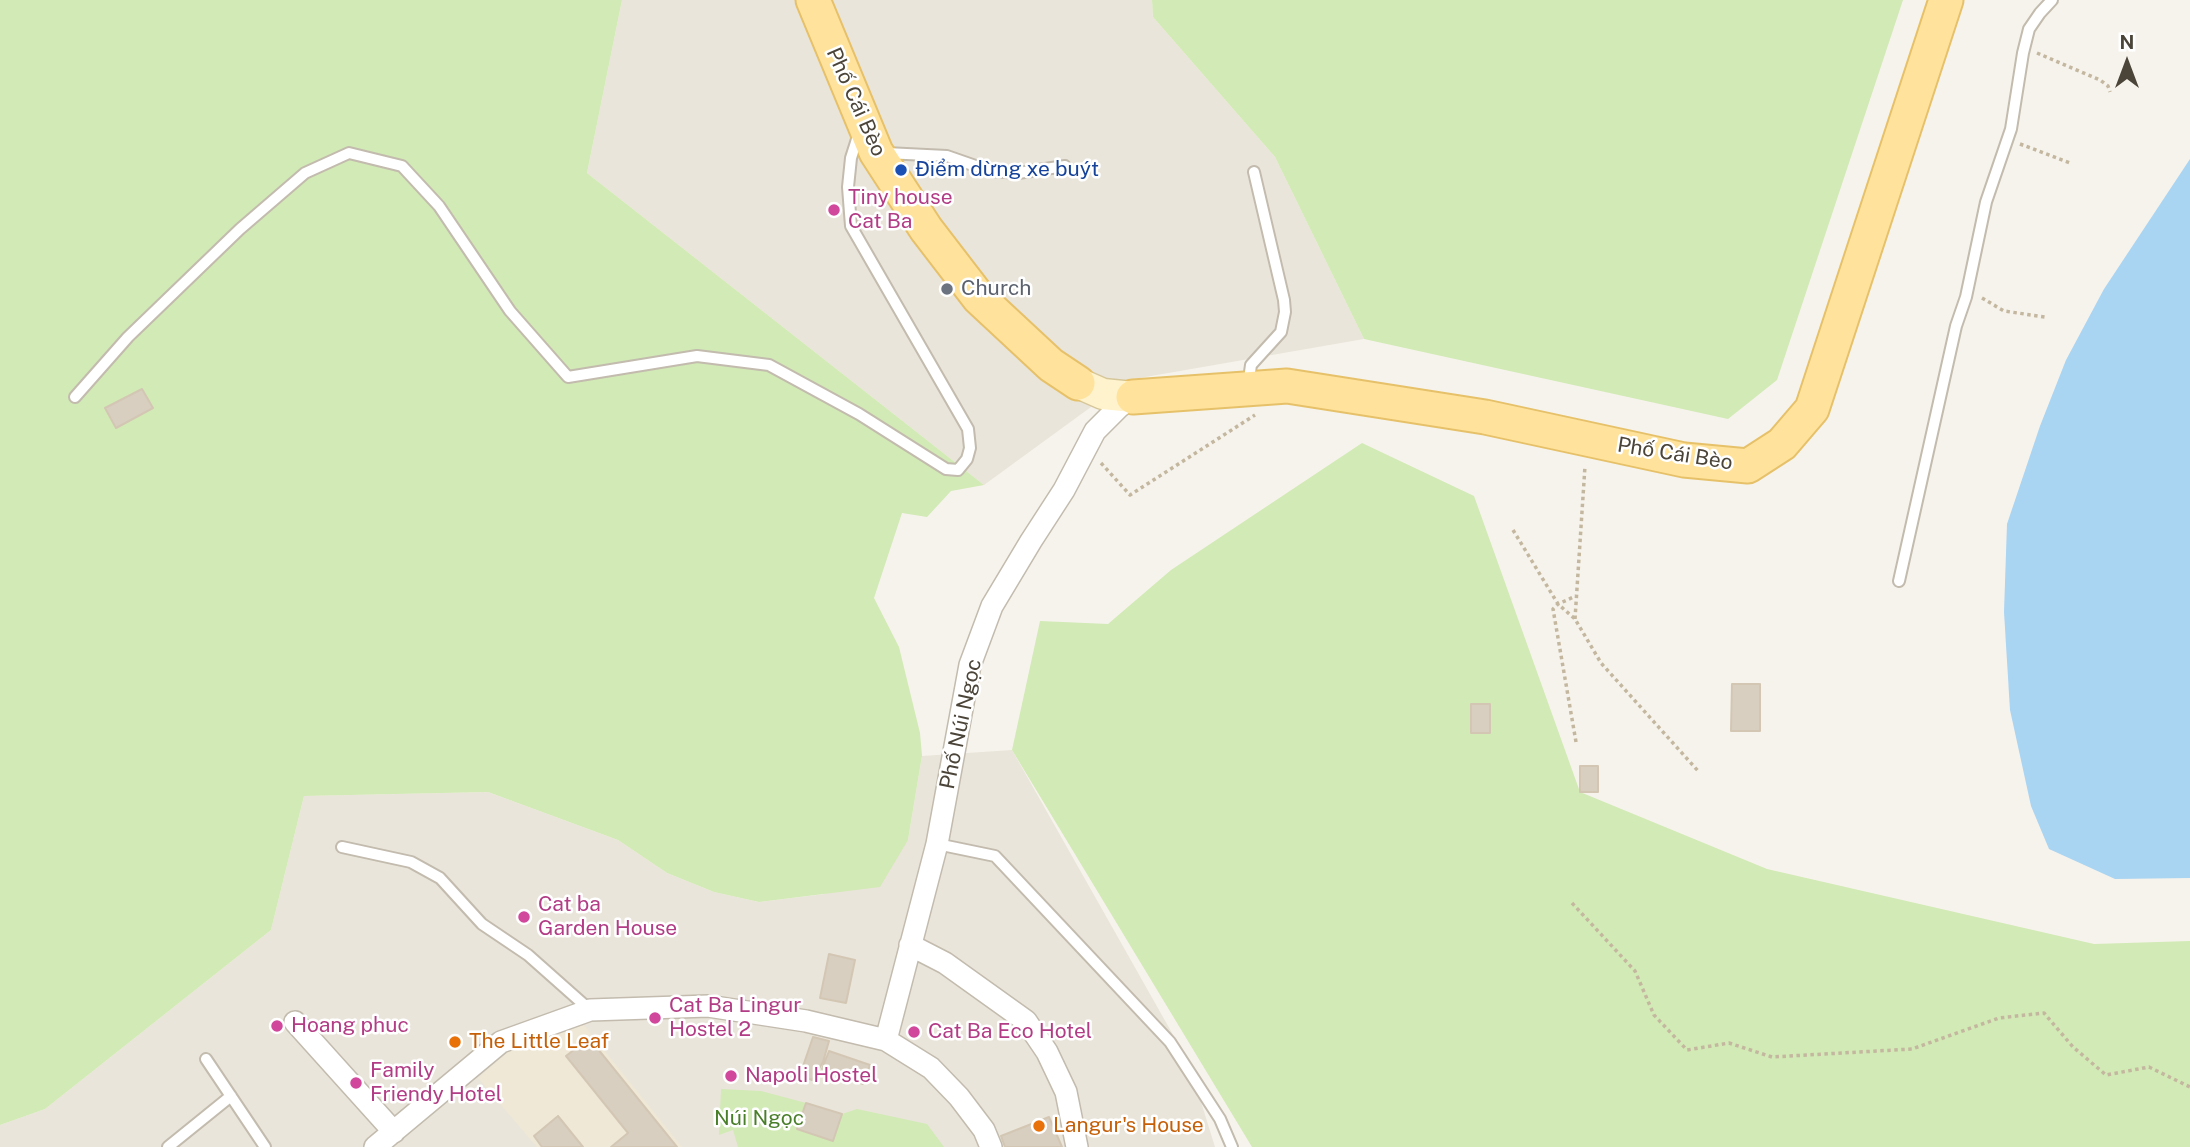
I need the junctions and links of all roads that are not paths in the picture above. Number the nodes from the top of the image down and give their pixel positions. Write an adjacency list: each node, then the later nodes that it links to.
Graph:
1 (813, 0): 4 (main road, Phố Cái Bèo)
2 (1946, 0): 9 (main road, Phố Cái Bèo)
3 (2052, 0): 13 (lane)
4 (863, 122): 5 (main road, Phố Cái Bèo); 10 (lane)
5 (876, 152): 6 (lane); 8 (main road, Phố Cái Bèo)
6 (1065, 166)
7 (1254, 172): 9 (lane)
8 (1078, 383): 11 (main road, Phố Cái Bèo); 12 (street)
9 (1248, 389): 11 (main road, Phố Cái Bèo)
10 (75, 397)
11 (1133, 397): 12 (street)
12 (1090, 439): 14 (street, Phố Núi Ngọc)
13 (1899, 581)
14 (937, 844): 16 (street, Phố Núi Ngọc); 28 (lane)
15 (342, 848): 17 (lane)
16 (910, 945): 19 (street, Phố Núi Ngọc); 27 (street)
17 (590, 1010): 19 (street); 22 (street)
18 (295, 1023): 22 (street)
19 (886, 1040): 26 (street)
20 (206, 1059): 21 (lane)
21 (231, 1096): 23 (lane); 24 (lane)
22 (394, 1132): 25 (street)
23 (168, 1147)
24 (265, 1147)
25 (375, 1147)
26 (991, 1147)
27 (1077, 1147)
28 (1232, 1147)

